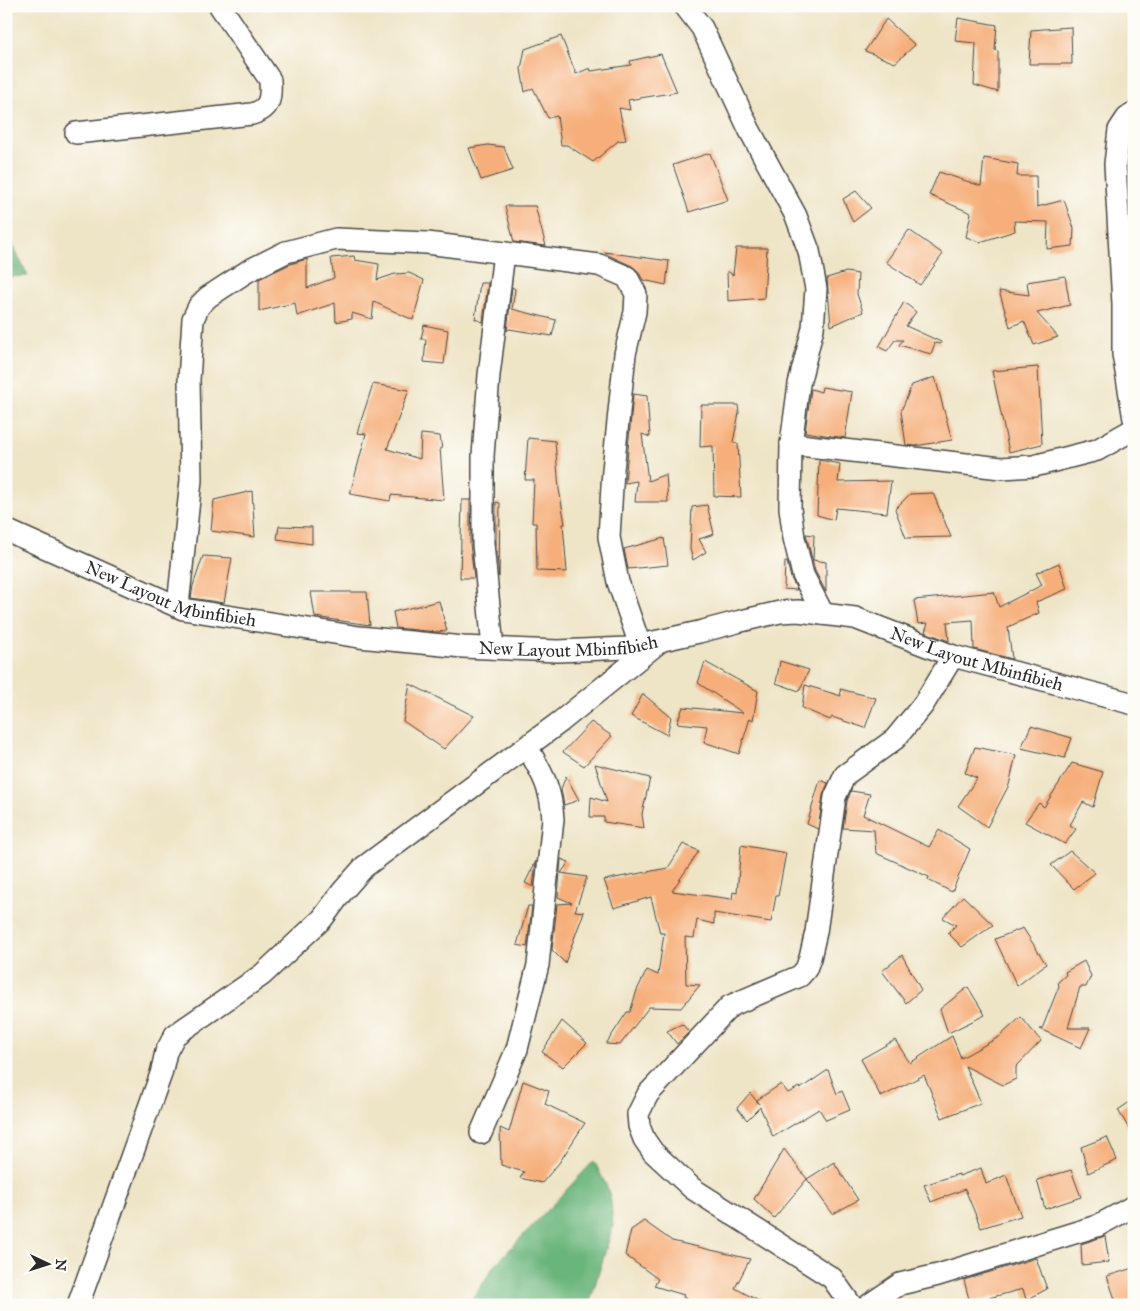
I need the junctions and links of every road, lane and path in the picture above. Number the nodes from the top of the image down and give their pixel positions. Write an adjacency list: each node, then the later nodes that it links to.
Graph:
1 (220, 6): 4 (street)
2 (685, 6): 9 (street)
3 (1134, 113): 6 (street)
4 (76, 133)
5 (504, 253): 11 (street); 13 (street); 14 (street)
6 (1128, 295): 7 (street)
7 (1134, 419)
8 (1134, 429): 9 (street)
9 (791, 444): 12 (street)
10 (6, 530): 11 (street, New Layout Mbinfibieh)
11 (178, 606): 14 (street, New Layout Mbinfibieh)
12 (823, 614): 13 (street, New Layout Mbinfibieh); 15 (street, New Layout Mbinfibieh)
13 (650, 643): 14 (street, New Layout Mbinfibieh); 17 (street)
14 (493, 648)
15 (953, 656): 16 (street, New Layout Mbinfibieh); 21 (street)
16 (1134, 704)
17 (527, 746): 18 (street); 20 (street)
18 (481, 1134)
19 (1134, 1206): 22 (street)
20 (78, 1305)
21 (851, 1305)
22 (869, 1305)

